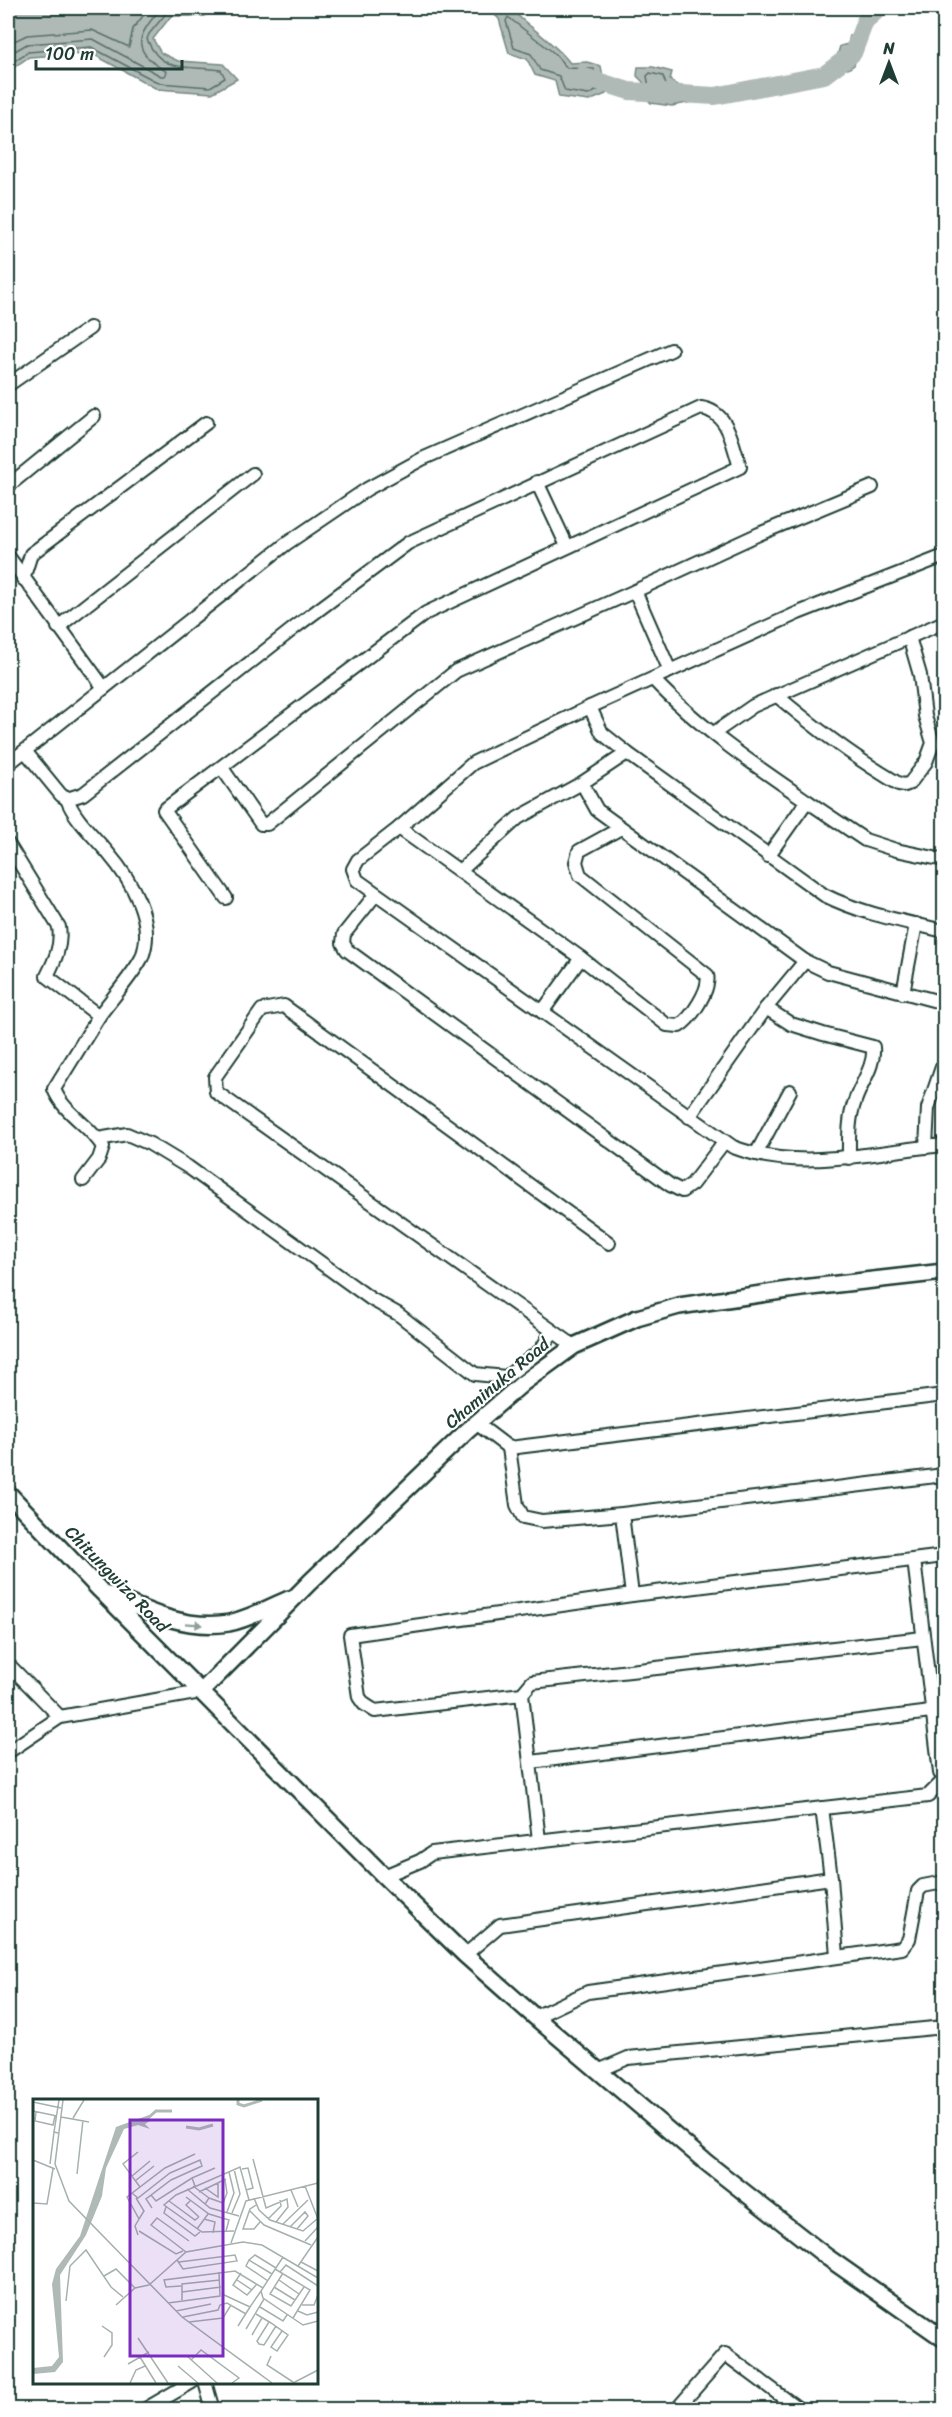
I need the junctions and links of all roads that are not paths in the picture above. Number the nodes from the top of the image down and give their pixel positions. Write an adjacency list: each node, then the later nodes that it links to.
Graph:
1 (90, 328): 3 (street)
2 (671, 350): 20 (street)
3 (8, 385)
4 (94, 416): 8 (street)
5 (206, 423): 13 (street)
6 (253, 474): 16 (street)
7 (537, 482): 10 (street); 10 (street); 29 (street)
8 (8, 486)
9 (872, 487): 14 (street)
10 (567, 546): 27 (street)
11 (8, 555): 13 (street)
12 (945, 556): 18 (street)
13 (23, 579): 16 (street)
14 (635, 591): 18 (street); 27 (street)
15 (945, 622): 17 (street)
16 (58, 627): 20 (street)
17 (909, 637): 21 (street); 21 (street)
18 (669, 671): 19 (street)
19 (653, 679): 22 (street); 23 (street)
20 (104, 688): 24 (street)
21 (776, 695): 23 (street)
22 (590, 707): 25 (street); 31 (street)
23 (714, 733): 30 (street)
24 (25, 752): 26 (street); 29 (street)
25 (627, 753): 28 (street); 34 (street)
26 (8, 764)
27 (222, 768): 38 (street)
28 (582, 783): 32 (street); 36 (street)
29 (67, 799): 47 (street)
30 (807, 801): 34 (street); 35 (street)
31 (399, 828): 36 (street); 37 (street)
32 (621, 828): 41 (street); 42 (street)
33 (8, 844): 47 (street)
34 (768, 856): 39 (street)
35 (945, 860)
36 (460, 871): 41 (street)
37 (376, 894): 46 (street); 52 (street)
38 (226, 898)
39 (916, 924): 40 (street); 43 (street)
40 (945, 931)
41 (582, 958): 46 (street)
42 (805, 961): 43 (street); 45 (street)
43 (903, 993): 44 (street)
44 (945, 1003)
45 (766, 1008): 50 (street); 56 (street)
46 (542, 1012): 50 (street)
47 (99, 1016): 51 (street)
48 (942, 1067): 54 (street)
49 (790, 1091): 55 (street)
50 (689, 1117): 52 (street)
51 (98, 1139): 57 (street); 60 (street)
52 (724, 1142): 55 (street)
53 (945, 1145): 54 (street)
54 (926, 1147): 56 (street)
55 (756, 1154): 56 (street)
56 (849, 1158)
57 (83, 1180)
58 (609, 1243): 60 (street)
59 (945, 1272): 61 (main road, Chaminuka Road)
60 (552, 1332): 61 (street)
61 (574, 1346): 63 (main road, Chaminuka Road)
62 (945, 1395): 64 (street)
63 (476, 1423): 64 (street); 72 (main road, Chaminuka Road)
64 (509, 1448): 67 (street)
65 (945, 1475): 67 (street)
66 (8, 1493): 70 (main road, Chitungwiza Road)
67 (622, 1515): 71 (street)
68 (945, 1556): 69 (street)
69 (914, 1560): 71 (street); 73 (street)
70 (100, 1590): 72 (main road, one-way to 72); 75 (main road, Chitungwiza Road)
71 (632, 1595): 76 (street)
72 (297, 1596): 75 (main road, Chaminuka Road)
73 (923, 1638): 76 (street); 77 (street)
74 (8, 1664): 78 (street)
75 (201, 1692): 78 (street); 84 (main road, Chitungwiza Road)
76 (522, 1694): 80 (street)
77 (931, 1713): 80 (street); 81 (street)
78 (60, 1717): 79 (street)
79 (8, 1752)
80 (531, 1762): 83 (street)
81 (945, 1778): 82 (street)
82 (822, 1808): 83 (street); 85 (street)
83 (538, 1840): 84 (street)
84 (384, 1876): 87 (main road, Chitungwiza Road)
85 (831, 1878): 87 (street); 88 (street)
86 (945, 1882): 88 (street)
87 (465, 1954): 89 (main road, Chitungwiza Road)
88 (837, 1956): 89 (street)
89 (536, 2018): 91 (main road, Chitungwiza Road)
90 (945, 2027): 91 (street)
91 (598, 2071): 92 (main road, Chitungwiza Road)
92 (945, 2339)
93 (188, 2384): 95 (street)
94 (206, 2384): 96 (street)
95 (144, 2409)
96 (213, 2409)
97 (676, 2409): 98 (street)
98 (800, 2409)

